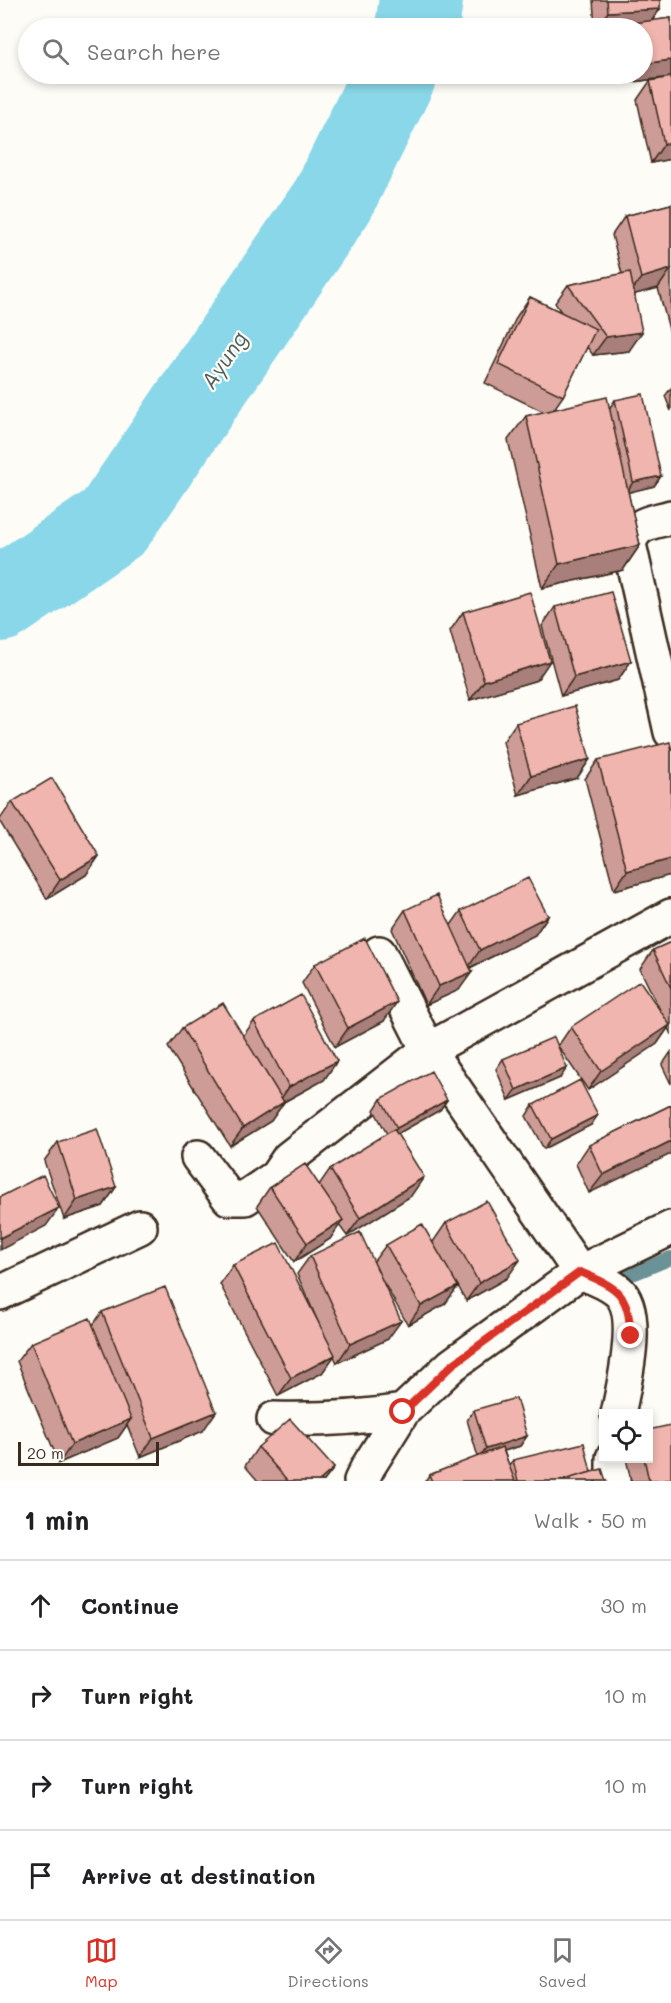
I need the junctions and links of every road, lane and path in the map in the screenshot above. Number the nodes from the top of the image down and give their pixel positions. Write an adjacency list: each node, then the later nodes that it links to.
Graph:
1 (671, 517): 2 (street)
2 (671, 732)
3 (671, 916): 5 (street)
4 (379, 953): 5 (street)
5 (428, 1050): 6 (street); 9 (street)
6 (198, 1157)
7 (140, 1227): 10 (street)
8 (671, 1228): 9 (street)
9 (580, 1272): 11 (street); 12 (street)
10 (0, 1293)
11 (619, 1409)
12 (403, 1412): 13 (street); 15 (street)
13 (274, 1419)
14 (613, 1463): 16 (street)
15 (361, 1481)
16 (613, 1481)

